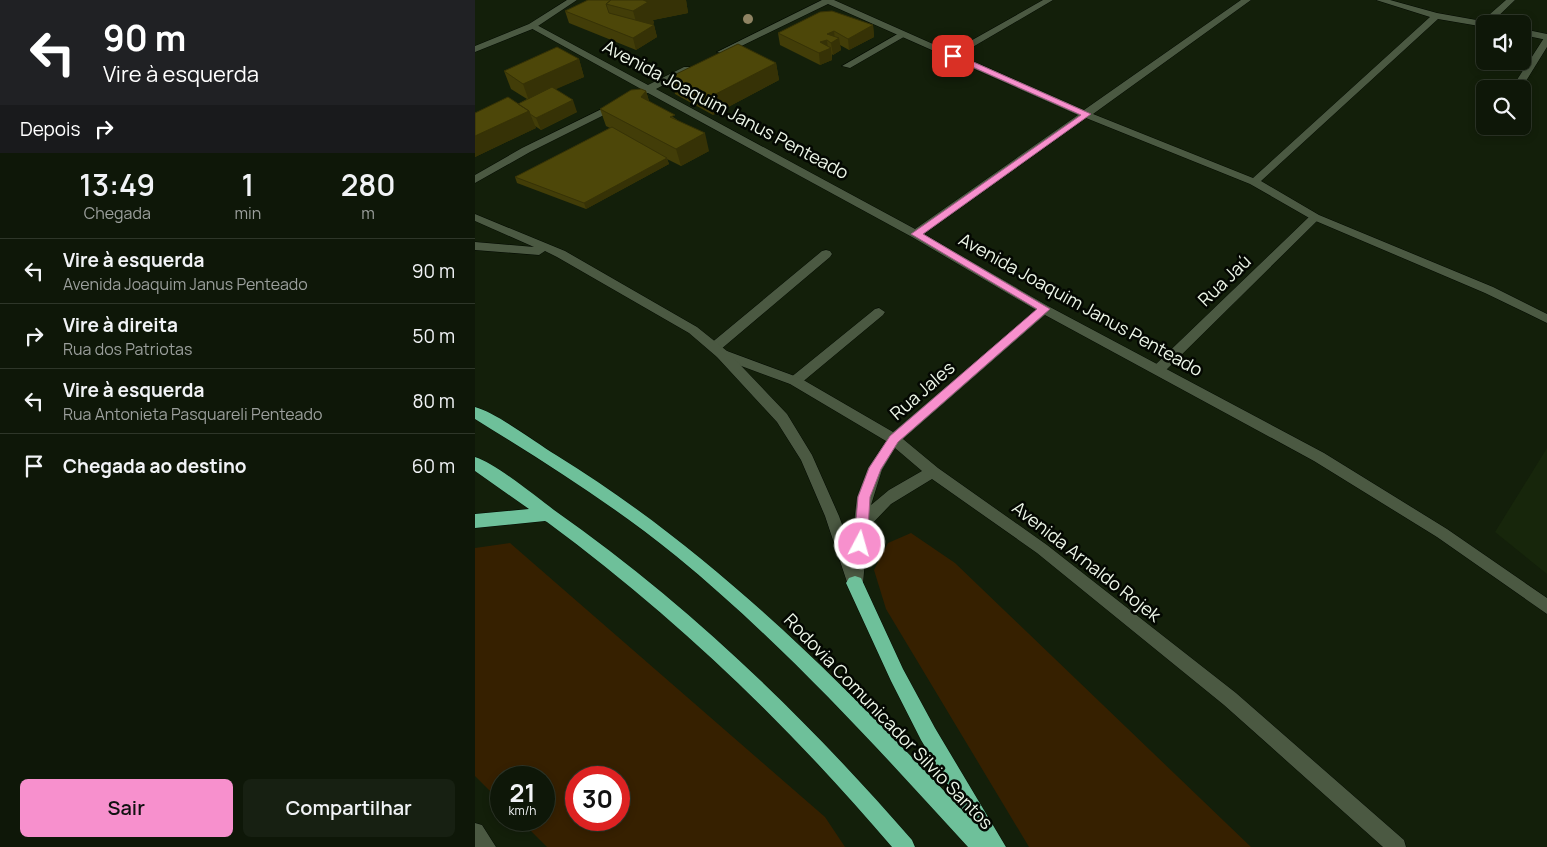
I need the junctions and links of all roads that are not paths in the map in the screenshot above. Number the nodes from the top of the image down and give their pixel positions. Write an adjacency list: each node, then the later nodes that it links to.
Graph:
1 (573, 0): 10 (street)
2 (828, 0): 11 (street); 16 (street)
3 (1049, 0): 15 (street)
4 (1247, 0): 21 (street)
5 (1380, 0): 8 (street)
6 (1511, 0): 7 (street)
7 (1494, 15)
8 (1436, 16): 9 (street); 23 (street)
9 (1476, 23)
10 (532, 26): 14 (street); 20 (street, Avenida Joaquim Janus Penteado)
11 (904, 34): 15 (street); 18 (street)
12 (1531, 34): 13 (street)
13 (1547, 38): 19 (street)
14 (475, 49)
15 (953, 56): 21 (street)
16 (712, 58)
17 (694, 66): 20 (street)
18 (847, 66)
19 (1521, 80)
20 (649, 88): 22 (street); 26 (street, Avenida Joaquim Janus Penteado)
21 (1087, 114): 23 (street); 26 (street)
22 (475, 180)
23 (1254, 182): 25 (street)
24 (475, 217): 28 (street, Avenida Arnaldo Rojek)
25 (1315, 217): 32 (street); 34 (street, Rua Jaú)
26 (916, 234): 30 (street, Avenida Joaquim Janus Penteado)
27 (475, 246): 28 (street, Avenida Arnaldo Rojek)
28 (561, 254): 33 (street, Avenida Arnaldo Rojek)
29 (826, 254): 33 (street)
30 (1044, 309): 34 (street, Avenida Joaquim Janus Penteado); 37 (street, Rua Jales)
31 (879, 312): 35 (street)
32 (1547, 319)
33 (719, 350): 35 (street, Avenida Arnaldo Rojek); 43 (street, Avenida Arnaldo Rojek)
34 (1159, 369): 44 (street, Avenida Joaquim Janus Penteado)
35 (795, 381): 37 (street, Avenida Arnaldo Rojek)
36 (475, 412): 48 (highway, Rodovia Comunicador Silvio Santos)
37 (894, 439): 39 (street, Avenida Arnaldo Rojek); 42 (street, Rua Jales)
38 (475, 463): 40 (highway)
39 (933, 472): 42 (street); 50 (street, Avenida Arnaldo Rojek)
40 (547, 514): 41 (highway); 47 (highway)
41 (475, 521)
42 (863, 525): 43 (street, Rua Jales)
43 (855, 583): 49 (highway)
44 (1547, 607)
45 (475, 832): 46 (street)
46 (487, 847)
47 (905, 847)
48 (982, 847)
49 (996, 847)
50 (1397, 847)

